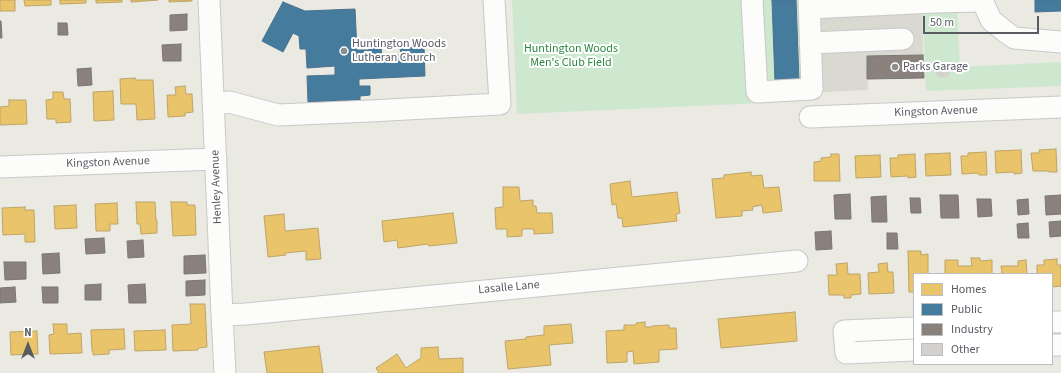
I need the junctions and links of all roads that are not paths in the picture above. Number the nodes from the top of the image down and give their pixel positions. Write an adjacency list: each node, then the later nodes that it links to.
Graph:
1 (209, 0): 9 (street, Henley Avenue)
2 (494, 0): 9 (street)
3 (752, 0): 8 (street)
4 (982, 1): 5 (street); 7 (street)
5 (809, 4): 8 (street)
6 (903, 39): 8 (street)
7 (1061, 42)
8 (810, 43)
9 (214, 104): 12 (street, Henley Avenue)
10 (1061, 107): 11 (street, Kingston Avenue)
11 (810, 117)
12 (216, 159): 13 (street, Kingston Avenue); 15 (street, Henley Avenue)
13 (0, 167)
14 (797, 261): 15 (street, Lasalle Lane)
15 (222, 315): 18 (street, Henley Avenue)
16 (913, 328): 17 (street)
17 (913, 350)
18 (225, 373)

